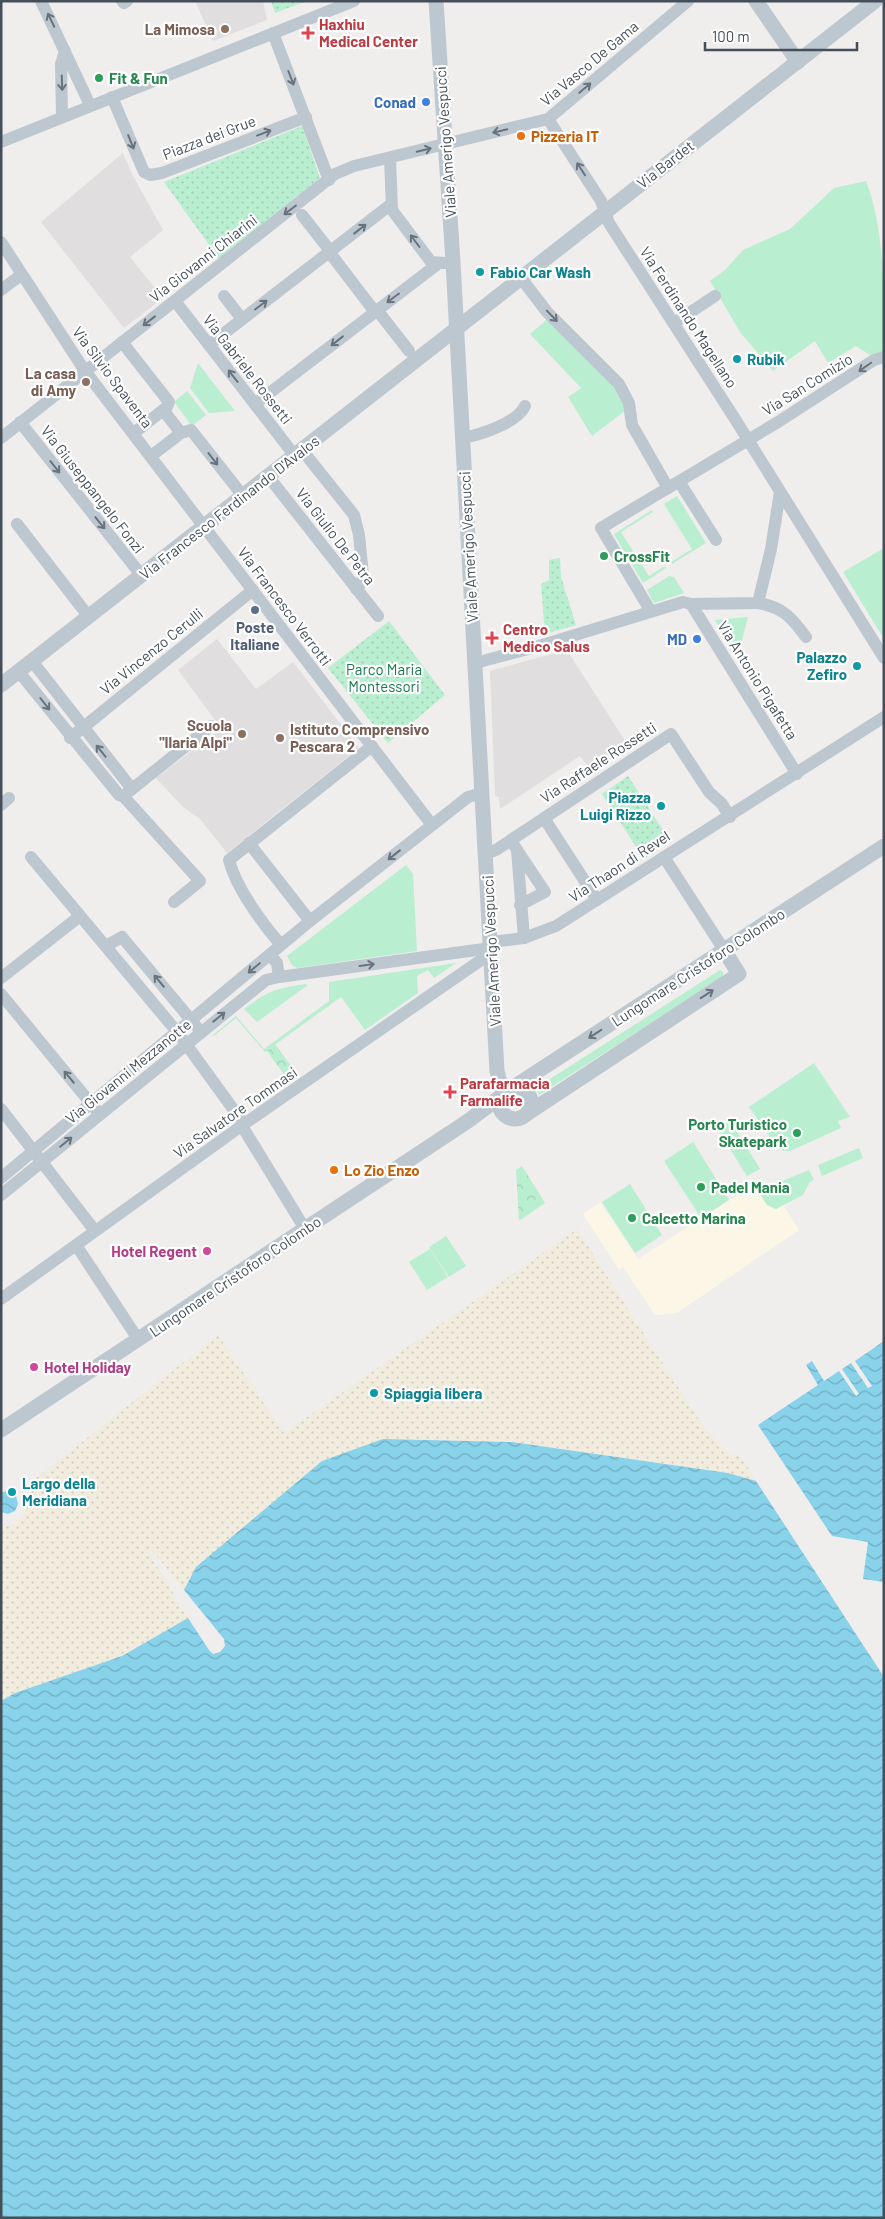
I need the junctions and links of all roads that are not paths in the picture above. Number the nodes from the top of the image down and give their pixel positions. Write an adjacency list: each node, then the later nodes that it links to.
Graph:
1 (41, 1): 10 (street, one-way to 1)
2 (122, 1): 3 (street)
3 (127, 1)
4 (354, 1): 9 (street)
5 (436, 1): 18 (street, Viale Amerigo Vespucci)
6 (688, 1): 16 (street, Via Vasco De Gama, one-way to 6)
7 (756, 1): 11 (street)
8 (874, 1): 11 (street, Via Bardet)
9 (273, 33): 12 (street); 15 (street, one-way to 15)
10 (63, 45): 13 (street); 14 (street, one-way to 14)
11 (798, 62): 22 (street, Via Bardet)
12 (112, 96): 13 (street); 15 (street, Piazza dei Grue, one-way to 15)
13 (90, 105): 14 (street)
14 (62, 116): 17 (street)
15 (306, 117): 20 (street)
16 (548, 119): 18 (street, Via Vasco De Gama, one-way to 18); 22 (street, Via Ferdinando Magellano, one-way to 16)
17 (1, 142)
18 (444, 145): 19 (street, Via Giovanni Chiarini, one-way to 18); 26 (street, Viale Amerigo Vespucci)
19 (390, 158): 20 (street, Via Giovanni Chiarini); 21 (street)
20 (328, 180): 32 (street, Via Giovanni Chiarini, one-way to 32)
21 (390, 205): 25 (street, one-way to 21); 26 (street, one-way to 21)
22 (605, 212): 28 (street, Via Bardet); 35 (street, Via Ferdinando Magellano)
23 (302, 215): 25 (street)
24 (1, 242): 27 (street, Via Silvio Spaventa)
25 (330, 252): 33 (street); 34 (street, one-way to 25)
26 (446, 263): 33 (street, one-way to 33); 36 (street, Viale Amerigo Vespucci)
27 (21, 275): 29 (street); 41 (street, Via Silvio Spaventa)
28 (521, 278): 36 (street, Via Bardet); 54 (street, one-way to 54)
29 (1, 290)
30 (224, 296): 34 (street)
31 (715, 296): 35 (street)
32 (175, 301): 37 (street, Via Giovanni Chiarini, one-way to 37); 38 (street, Via Gabriele Rossetti)
33 (376, 311): 39 (street); 42 (street, one-way to 42)
34 (242, 319): 38 (street)
35 (674, 323): 50 (street, Via Ferdinando Magellano)
36 (456, 329): 49 (street, Viale Amerigo Vespucci); 51 (street, Via Francesco Ferdinando D'Avalos)
37 (122, 342): 41 (street, Via Giovanni Chiarini); 44 (street)
38 (209, 345): 42 (street, Via Gabriele Rossetti, one-way to 38)
39 (409, 351)
40 (884, 357): 50 (street, Via San Comizio, one-way to 50)
41 (86, 371): 45 (street, Via Giovanni Chiarini); 46 (street, Via Silvio Spaventa)
42 (255, 404): 51 (street, Via Gabriele Rossetti)
43 (525, 406): 49 (street)
44 (164, 410): 46 (street); 47 (street)
45 (20, 422): 48 (street, Via Giovanni Chiarini); 60 (street, Via Giuseppangelo Fonzi, one-way to 60)
46 (134, 433): 52 (street, Via Silvio Spaventa)
47 (181, 433): 52 (street); 56 (street, one-way to 56)
48 (1, 438)
49 (462, 438): 71 (street, Viale Amerigo Vespucci)
50 (747, 439): 54 (street); 55 (street, Via Ferdinando Magellano)
51 (298, 453): 53 (street, Via Francesco Ferdinando D'Avalos); 61 (street, Via Gabriele Rossetti)
52 (151, 456): 58 (street, Via Silvio Spaventa)
53 (268, 476): 56 (street, Via Francesco Ferdinando D'Avalos); 61 (street, Via Giulio De Petra)
54 (674, 485): 59 (street); 65 (street)
55 (780, 492): 63 (street); 69 (street, Via Ferdinando Magellano)
56 (243, 496): 58 (street, Via Francesco Ferdinando D'Avalos)
57 (17, 524): 67 (street)
58 (204, 526): 60 (street, Via Francesco Ferdinando D'Avalos); 62 (street, Via Francesco Verrotti)
59 (716, 540)
60 (142, 576): 67 (street, Via Francesco Ferdinando D'Avalos)
61 (356, 589): 66 (street, Via Giulio De Petra)
62 (253, 590): 75 (street, Via Vincenzo Cerulli); 77 (street, Via Francesco Verrotti)
63 (755, 603): 64 (street); 68 (street)
64 (691, 604): 65 (street); 78 (street, Via Antonio Pigafetta)
65 (650, 610): 71 (street)
66 (378, 616)
67 (89, 617): 70 (street, Via Francesco Ferdinando D'Avalos)
68 (806, 637)
69 (884, 658)
70 (32, 661): 72 (street, Via Francesco Ferdinando D'Avalos); 75 (street)
71 (475, 663): 80 (street, Viale Amerigo Vespucci)
72 (7, 677): 76 (street, one-way to 76)
73 (884, 717): 78 (street, Via Thaon di Revel)
74 (211, 726): 79 (street)
75 (82, 727): 76 (street, Via Vincenzo Cerulli); 79 (street, one-way to 75)
76 (70, 738): 79 (street)
77 (372, 746): 83 (street, Via Francesco Verrotti); 84 (street)
78 (797, 774): 81 (street, Via Thaon di Revel)
79 (128, 793): 91 (street)
80 (482, 793): 83 (street, Via Giovanni Mezzanotte); 87 (street, Viale Amerigo Vespucci)
81 (730, 816): 82 (street, Via Raffaele Rossetti); 89 (street, Via Thaon di Revel)
82 (544, 818): 85 (street, Via Raffaele Rossetti); 90 (street, Via Raffaele Rossetti)
83 (432, 825): 94 (street, Via Giovanni Mezzanotte, one-way to 94)
84 (249, 843): 94 (street); 96 (street)
85 (514, 845): 87 (street, Via Raffaele Rossetti); 92 (street); 92 (street, Via Thaon di Revel)
86 (884, 846): 99 (street, Lungomare Cristoforo Colombo)
87 (486, 854): 98 (street, Viale Amerigo Vespucci)
88 (31, 857): 93 (street)
89 (664, 857): 90 (street, Via Thaon di Revel); 99 (street)
90 (597, 900): 95 (street, Via Thaon di Revel)
91 (174, 902)
92 (520, 906): 95 (street)
93 (80, 916): 97 (street); 102 (street)
94 (310, 921): 96 (street, Via Giovanni Mezzanotte)
95 (524, 938): 98 (street, Via Thaon di Revel)
96 (282, 945): 100 (street, Via Giovanni Mezzanotte)
97 (106, 946): 104 (street, one-way to 97); 105 (street)
98 (491, 949): 101 (street, Via Giovanni Mezzanotte, one-way to 98); 108 (street, Viale Amerigo Vespucci); 115 (street, Via Salvatore Tommasi)
99 (724, 950): 108 (street, Lungomare Cristoforo Colombo, one-way to 108); 111 (street, one-way to 99)
100 (270, 954): 101 (street); 104 (street, Via Giovanni Mezzanotte, one-way to 104)
101 (279, 977): 106 (street, Via Giovanni Mezzanotte, one-way to 101)
102 (1, 978)
103 (1, 994): 109 (street, one-way to 103)
104 (192, 1021): 105 (street, Via Giovanni Mezzanotte); 106 (street)
105 (178, 1033): 107 (street); 109 (street, Via Giovanni Mezzanotte)
106 (200, 1033): 107 (street, Via Giovanni Mezzanotte)
107 (186, 1044): 112 (street, Via Giovanni Mezzanotte); 115 (street)
108 (505, 1092): 111 (street); 113 (street); 114 (street, Lungomare Cristoforo Colombo)
109 (92, 1104): 112 (street); 116 (street, Via Giovanni Mezzanotte)
110 (1, 1109): 116 (street)
111 (528, 1113): 113 (street)
112 (100, 1115): 117 (street, Via Giovanni Mezzanotte, one-way to 112)
113 (505, 1116): 114 (street, Lungomare Cristoforo Colombo)
114 (468, 1121): 120 (street, Lungomare Cristoforo Colombo)
115 (243, 1125): 120 (street); 121 (street, Via Salvatore Tommasi)
116 (34, 1151): 117 (street); 118 (street, Via Giovanni Mezzanotte)
117 (43, 1162): 119 (street, Via Giovanni Mezzanotte); 121 (street)
118 (1, 1178)
119 (1, 1195)
120 (305, 1229): 124 (street, Lungomare Cristoforo Colombo)
121 (95, 1231): 122 (street, Via Salvatore Tommasi)
122 (76, 1245): 123 (street, Via Salvatore Tommasi); 124 (street)
123 (1, 1299)
124 (138, 1340): 125 (street, Lungomare Cristoforo Colombo)
125 (1, 1430)

